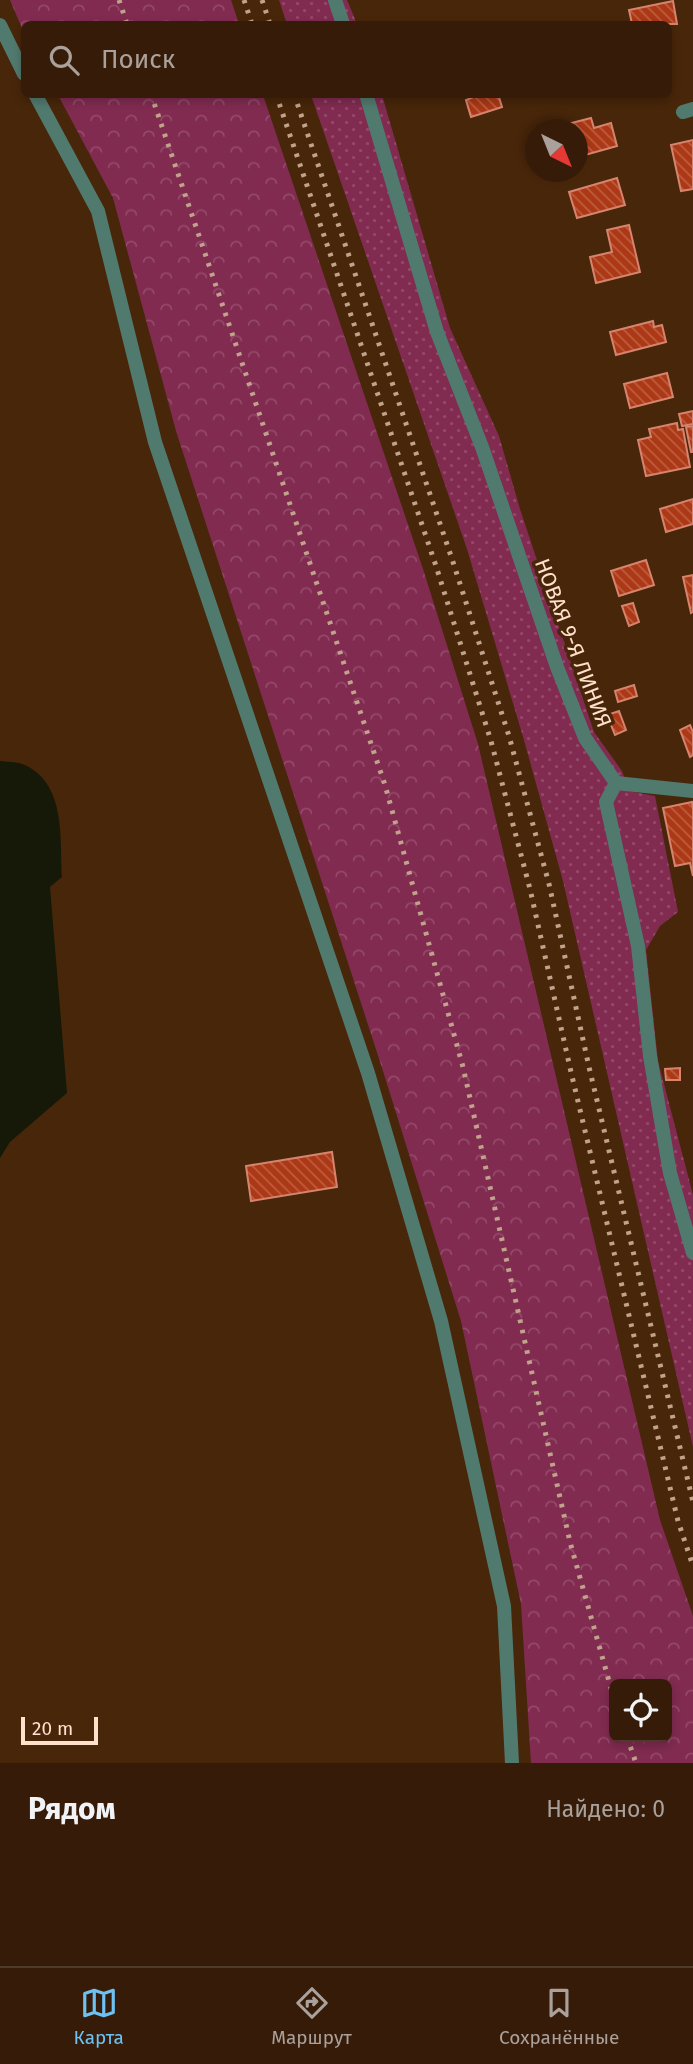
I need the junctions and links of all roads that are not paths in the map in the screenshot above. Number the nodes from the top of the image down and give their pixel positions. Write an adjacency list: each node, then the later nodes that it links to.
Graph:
1 (335, 0): 2 (street)
2 (342, 21)
3 (1, 31): 4 (street)
4 (21, 68)
5 (37, 98): 10 (street)
6 (367, 98): 7 (street, НОВАЯ 9-Я ЛИНИЯ)
7 (616, 783): 8 (street); 9 (street)
8 (693, 791)
9 (693, 1253)
10 (512, 1763)

